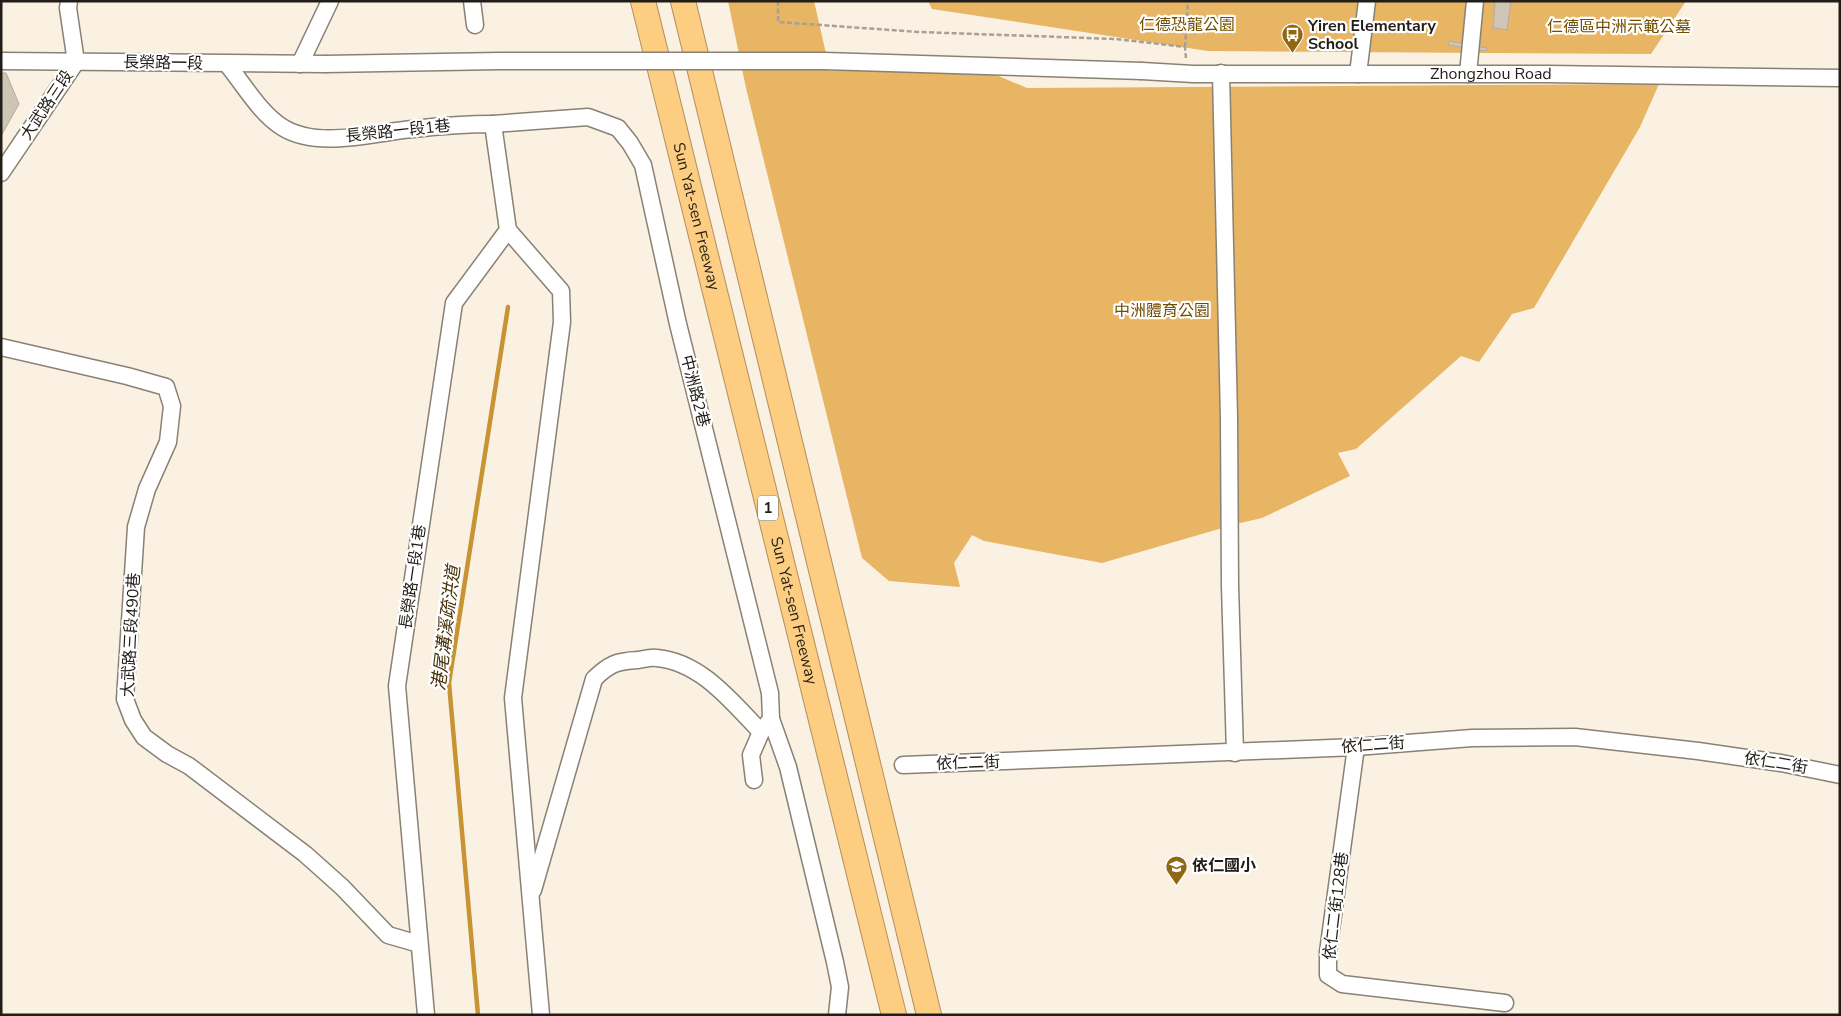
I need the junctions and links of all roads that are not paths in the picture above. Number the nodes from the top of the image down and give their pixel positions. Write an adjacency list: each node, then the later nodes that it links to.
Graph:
1 (68, 1): 10 (street)
2 (330, 1): 12 (street)
3 (472, 1): 8 (street)
4 (643, 1): 35 (highway, Sun Yat-sen Freeway / 1)
5 (682, 1): 36 (highway, 1)
6 (1367, 1): 15 (street)
7 (1475, 1): 16 (street)
8 (475, 25)
9 (1, 61): 10 (street, 長榮路一段)
10 (76, 62): 11 (street, 長榮路一段); 19 (street, 大武路三段)
11 (227, 64): 12 (street, 長榮路一段); 18 (street, 長榮路一段1巷)
12 (300, 64): 13 (street, 長榮路一段, bridge)
13 (1142, 71): 14 (street, Zhongzhou Road)
14 (1221, 73): 15 (street, Zhongzhou Road); 25 (street)
15 (1358, 74): 16 (street, Zhongzhou Road)
16 (1468, 74): 17 (street, Zhongzhou Road)
17 (1840, 78)
18 (494, 124): 20 (street); 22 (street, 中洲路2巷)
19 (1, 173)
20 (508, 230): 29 (street); 30 (street, 長榮路一段1巷)
21 (1, 347): 30 (street, 大武路三段490巷)
22 (771, 719): 23 (street); 34 (street, 中洲路2巷)
23 (761, 732): 28 (street); 29 (street)
24 (1356, 747): 25 (street, 依仁二街); 27 (street, 依仁二街); 31 (street, 依仁二街128巷)
25 (1235, 752): 26 (street, 依仁二街)
26 (903, 765)
27 (1840, 775)
28 (754, 780)
29 (530, 899): 33 (street)
30 (419, 944): 32 (street, 長榮路一段1巷)
31 (1505, 1004)
32 (426, 1015)
33 (540, 1015)
34 (837, 1015)
35 (894, 1015)
36 (929, 1015)

